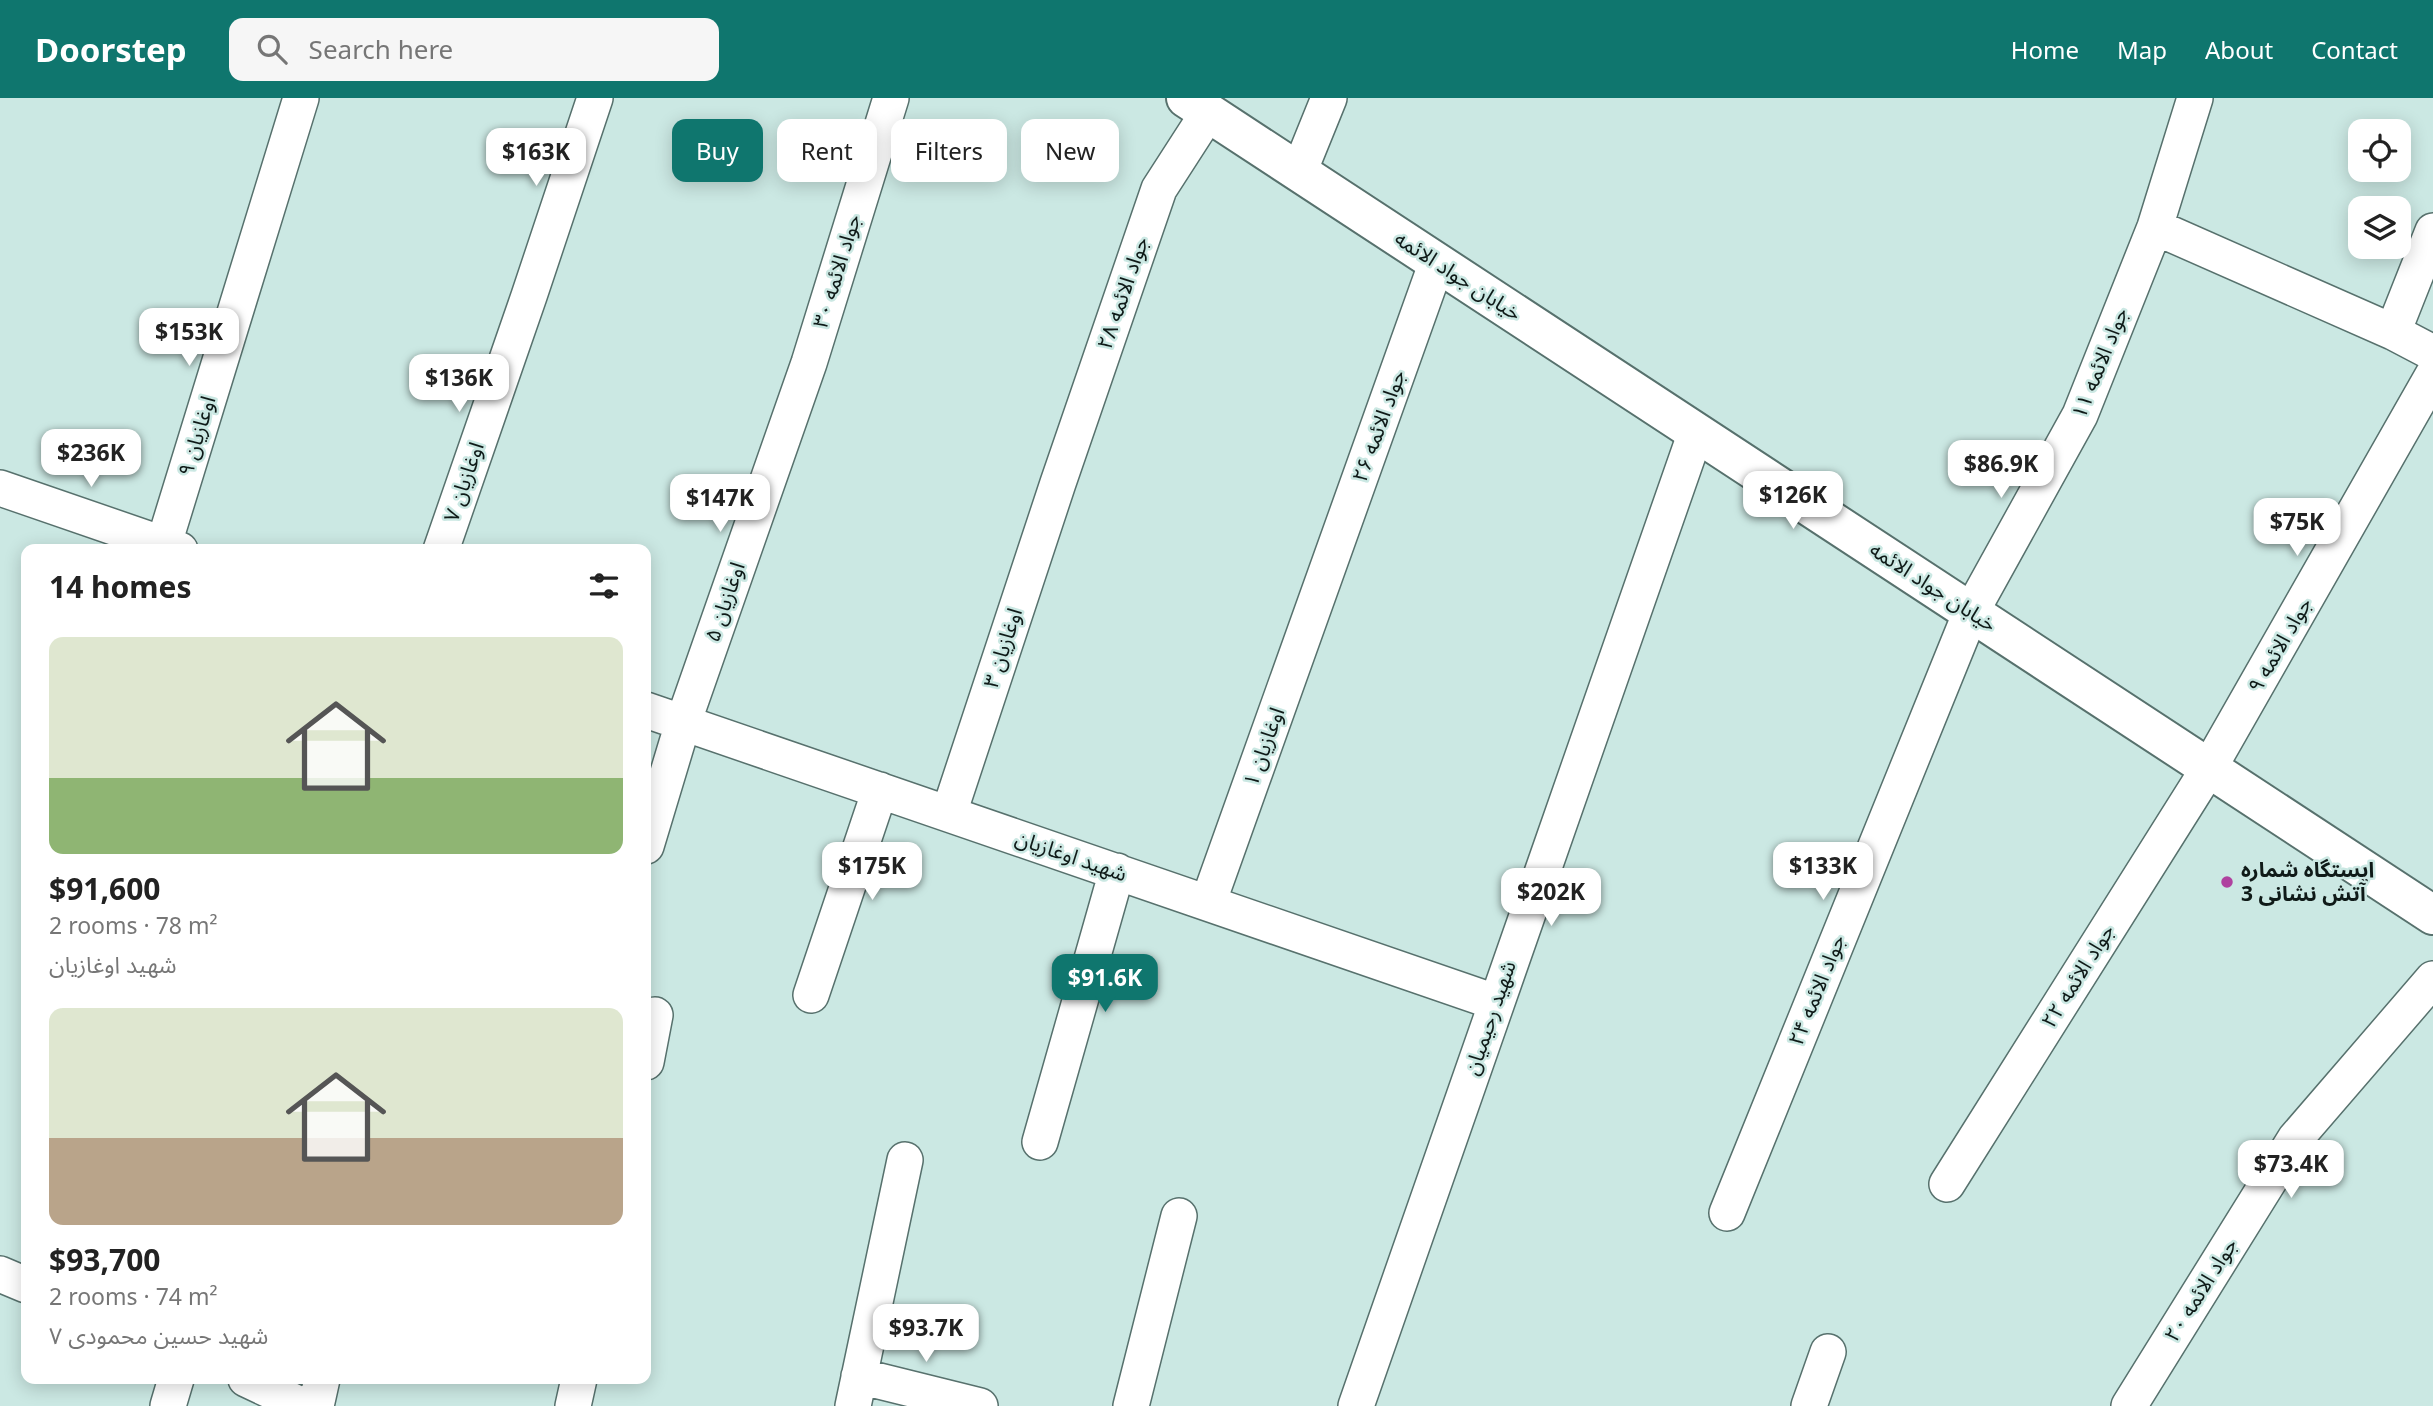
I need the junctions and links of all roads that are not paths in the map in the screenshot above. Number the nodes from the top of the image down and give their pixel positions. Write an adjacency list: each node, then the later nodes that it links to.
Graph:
1 (301, 98): 19 (street, اوغازیان ۹)
2 (595, 98): 20 (street, اوغازیان ۷)
3 (891, 98): 13 (street, جواد الائمه ۳۰)
4 (1329, 98): 7 (street)
5 (2195, 98): 8 (street, جواد الائمه ۱۱)
6 (1197, 105): 7 (street, خیابان جواد الائمه); 16 (street, جواد الائمه ۲۸)
7 (1299, 172): 10 (street, خیابان جواد الائمه)
8 (2155, 227): 11 (street); 22 (street, جواد الائمه ۱۱)
9 (2433, 231): 11 (street)
10 (1437, 262): 15 (street, خیابان جواد الائمه); 21 (street, جواد الائمه ۲۶)
11 (2393, 332): 12 (street)
12 (2433, 353)
13 (808, 363): 24 (street, اوغازیان ۵)
14 (2433, 375): 25 (street, جواد الائمه ۹)
15 (1696, 432): 22 (street, خیابان جواد الائمه); 34 (street, شهید رحیمیان)
16 (1058, 483): 27 (street, اوغازیان ۳)
17 (0, 488): 18 (street)
18 (157, 544)
19 (169, 544)
20 (443, 544)
21 (1320, 590): 30 (street, اوغازیان ۱)
22 (1971, 612): 25 (street, خیابان جواد الائمه); 40 (street, جواد الائمه ۲۴)
23 (651, 712): 24 (street, شهید اوغازیان)
24 (683, 723): 26 (street, شهید اوغازیان); 28 (street, اوغازیان ۵)
25 (2209, 768): 31 (street, خیابان جواد الائمه); 39 (street, جواد الائمه ۲۲)
26 (880, 790): 27 (street, شهید اوغازیان); 33 (street)
27 (948, 814): 29 (street, شهید اوغازیان)
28 (651, 829)
29 (1117, 871): 30 (street, شهید اوغازیان); 37 (street)
30 (1208, 903): 34 (street, شهید اوغازیان)
31 (2433, 915)
32 (2433, 979): 58 (street, جواد الائمه ۲۰)
33 (811, 995)
34 (1496, 1002): 56 (street, شهید رحیمیان)
35 (656, 1016): 36 (street)
36 (651, 1039)
37 (1040, 1142)
38 (905, 1160): 49 (street)
39 (1947, 1184)
40 (1727, 1213)
41 (1179, 1216): 55 (street)
42 (0, 1274): 43 (street)
43 (21, 1283)
44 (1828, 1352): 57 (street)
45 (175, 1384): 50 (street)
46 (257, 1384): 51 (street)
47 (321, 1384): 52 (street)
48 (578, 1384): 53 (street)
49 (856, 1391): 54 (street)
50 (168, 1406)
51 (303, 1406)
52 (316, 1406)
53 (573, 1406)
54 (981, 1406)
55 (1131, 1406)
56 (1356, 1406)
57 (1809, 1406)
58 (2129, 1406)

